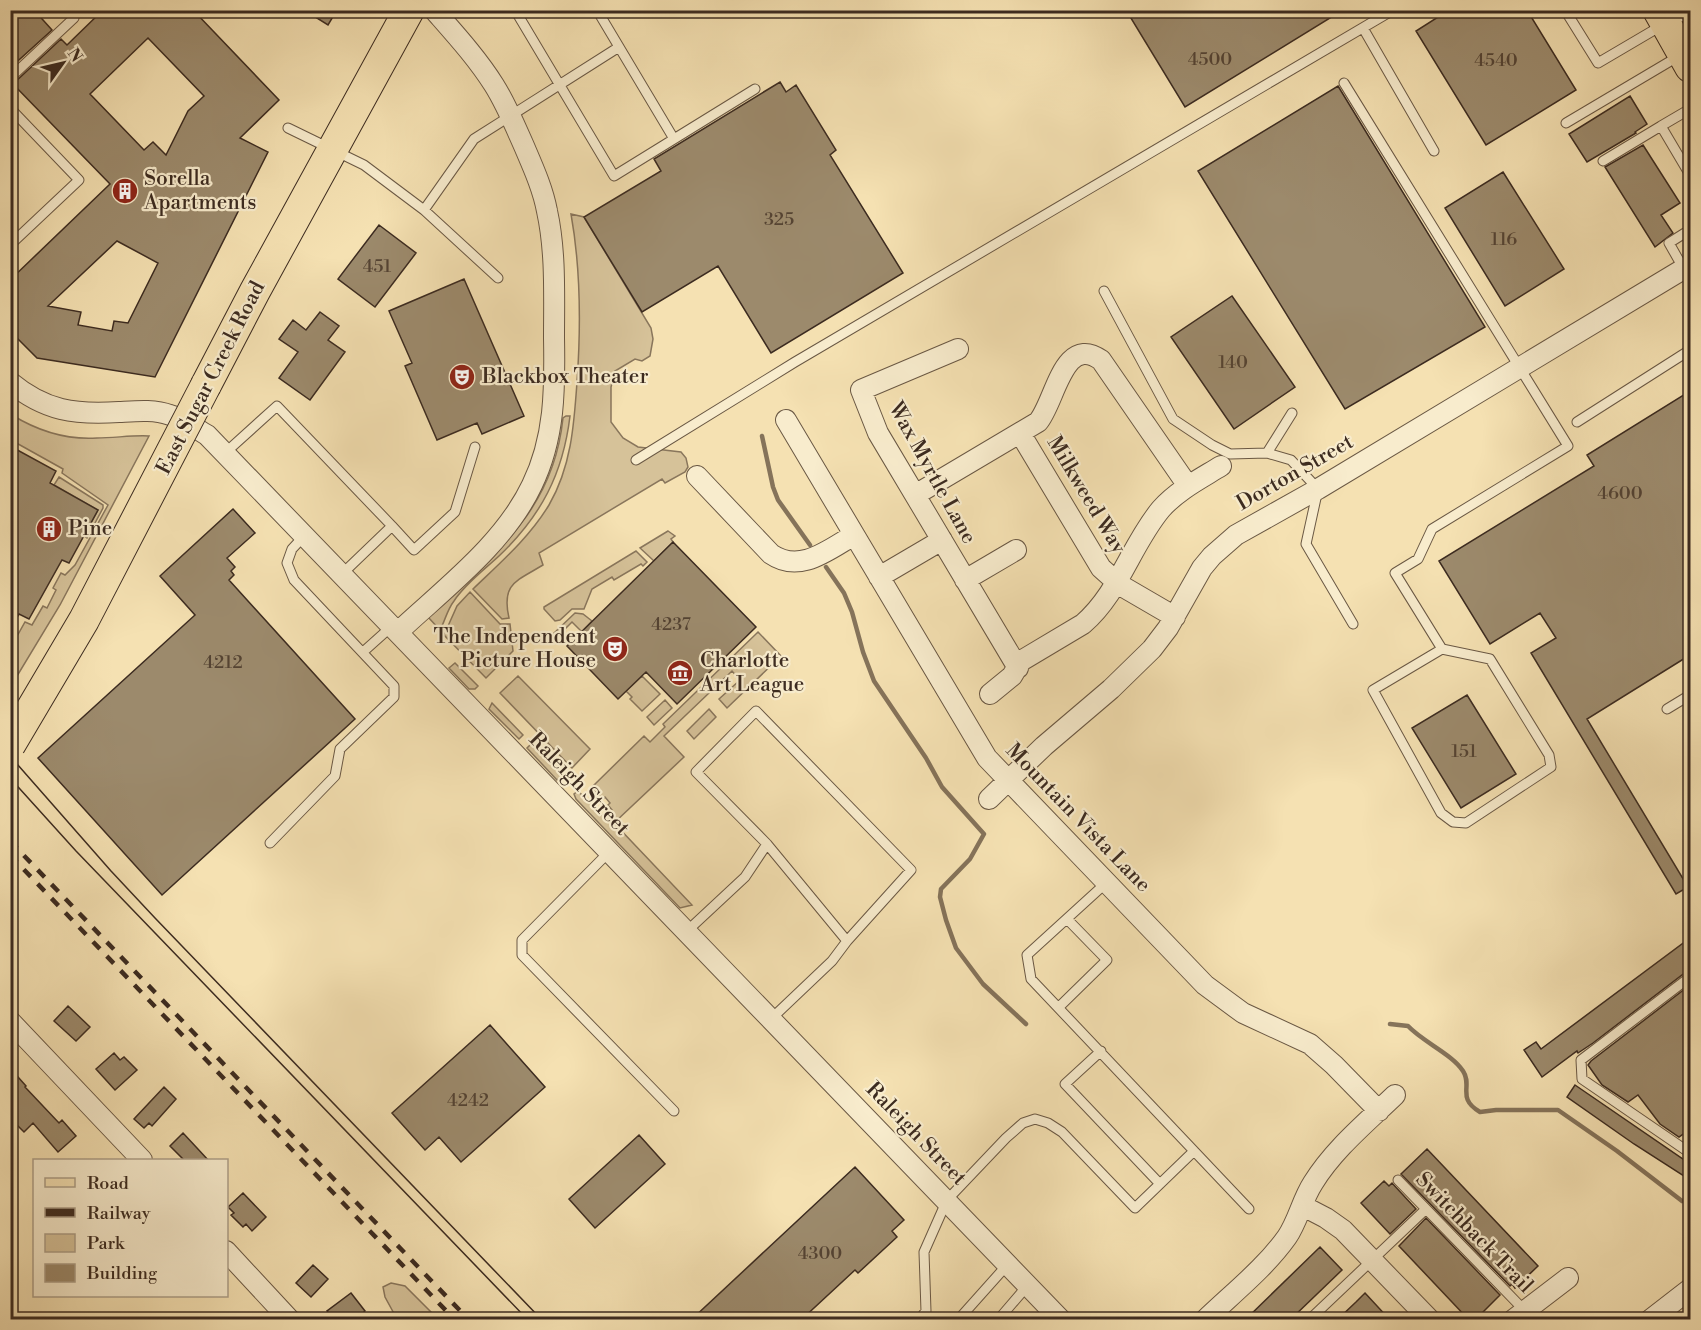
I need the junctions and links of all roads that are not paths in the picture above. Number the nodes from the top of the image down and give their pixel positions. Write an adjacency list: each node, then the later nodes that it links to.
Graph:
1 (409, 10): 23 (main road, East Sugar Creek Road)
2 (434, 10): 18 (street)
3 (597, 10): 10 (lane)
4 (1393, 10): 9 (lane)
5 (1566, 10): 7 (lane)
6 (518, 15): 14 (lane)
7 (1671, 15): 11 (main road)
8 (74, 18): 12 (lane)
9 (1364, 28): 24 (lane); 44 (lane)
10 (619, 47): 14 (lane); 22 (lane)
11 (1688, 62): 19 (lane)
12 (10, 78)
13 (1344, 83): 35 (lane)
14 (559, 85): 18 (lane); 22 (lane)
15 (755, 89): 22 (lane)
16 (10, 108): 29 (lane)
17 (1690, 109): 20 (lane)
18 (510, 116): 27 (lane); 61 (street)
19 (1566, 123)
20 (1661, 126): 25 (lane); 26 (lane)
21 (288, 128): 23 (lane)
22 (674, 139)
23 (333, 149): 27 (lane); 68 (main road, East Sugar Creek Road, bridge)
24 (1434, 151)
25 (1603, 162)
26 (1690, 175)
27 (424, 210): 31 (lane)
28 (1690, 219): 30 (lane)
29 (10, 245)
30 (1688, 271): 35 (street, Dorton Street)
31 (498, 278)
32 (1104, 291): 43 (lane)
33 (958, 349): 49 (street, Wax Myrtle Lane)
34 (1690, 350): 39 (lane)
35 (1520, 368): 48 (street, Dorton Street); 62 (lane)
36 (10, 382): 42 (street, Raleigh Street)
37 (1292, 413): 43 (lane)
38 (786, 420): 52 (street, Mountain Vista Lane)
39 (1577, 422)
40 (1020, 433): 47 (street); 49 (street); 58 (street, Milkweed Way)
41 (474, 447): 50 (lane)
42 (225, 453): 50 (lane); 51 (street, Raleigh Street)
43 (1267, 453): 48 (lane)
44 (636, 460)
45 (1221, 466): 47 (street)
46 (697, 476): 52 (street)
47 (1188, 486): 58 (street)
48 (1318, 489): 59 (street, Dorton Street); 60 (lane)
49 (915, 495): 53 (street, Wax Myrtle Lane)
50 (392, 526): 55 (lane)
51 (305, 535): 55 (street, Raleigh Street); 63 (lane)
52 (854, 535): 56 (street, Mountain Vista Lane)
53 (942, 540): 56 (street); 57 (street, Wax Myrtle Lane)
54 (1016, 550): 57 (street)
55 (342, 574): 61 (street, Raleigh Street)
56 (879, 577): 69 (street, Mountain Vista Lane)
57 (965, 580): 64 (street, Wax Myrtle Lane)
58 (1116, 582): 59 (street, Milkweed Way); 64 (street)
59 (1175, 617): 69 (street, Dorton Street)
60 (1353, 624)
61 (395, 629): 63 (lane); 73 (street, Raleigh Street)
62 (1442, 649): 62 (lane)
63 (363, 652): 71 (lane)
64 (1018, 668): 65 (street)
65 (990, 693)
66 (1690, 695): 67 (lane)
67 (1667, 709)
68 (10, 745)
69 (1008, 781): 70 (street, Dorton Street); 74 (street, Mountain Vista Lane)
70 (989, 799)
71 (270, 843)
72 (767, 844): 76 (lane); 77 (lane); 77 (lane)
73 (609, 852): 76 (street, Raleigh Street); 84 (lane)
74 (1106, 883): 75 (lane); 85 (street, Mountain Vista Lane)
75 (1067, 919): 79 (lane); 79 (lane)
76 (686, 932): 80 (street, Raleigh Street)
77 (847, 941): 80 (lane)
78 (1690, 977): 87 (lane)
79 (1059, 1007): 82 (lane)
80 (771, 1019): 91 (street, Raleigh Street)
81 (10, 1021): 88 (street)
82 (1101, 1052): 86 (lane); 90 (lane)
83 (1395, 1095): 85 (street)
84 (674, 1110)
85 (1379, 1111): 92 (street)
86 (1194, 1151): 90 (lane); 93 (lane)
87 (1690, 1154)
88 (140, 1159)
89 (1398, 1180): 94 (lane, Switchback Trail)
90 (1160, 1184): 91 (lane)
91 (947, 1200): 97 (street, Raleigh Street); 103 (lane)
92 (1303, 1206): 96 (street); 107 (street)
93 (1249, 1209)
94 (1426, 1209): 96 (lane); 101 (lane, Switchback Trail)
95 (228, 1253): 102 (street)
96 (1372, 1259): 108 (lane); 109 (street)
97 (1008, 1264): 99 (street, Raleigh Street); 104 (lane)
98 (1568, 1278): 101 (street)
99 (1028, 1285): 105 (lane); 106 (street, Raleigh Street)
100 (1690, 1289): 110 (street)
101 (1519, 1315)
102 (290, 1320)
103 (919, 1320)
104 (958, 1320)
105 (998, 1320)
106 (1061, 1320)
107 (1205, 1320)
108 (1309, 1320)
109 (1430, 1320)
110 (1650, 1320)

